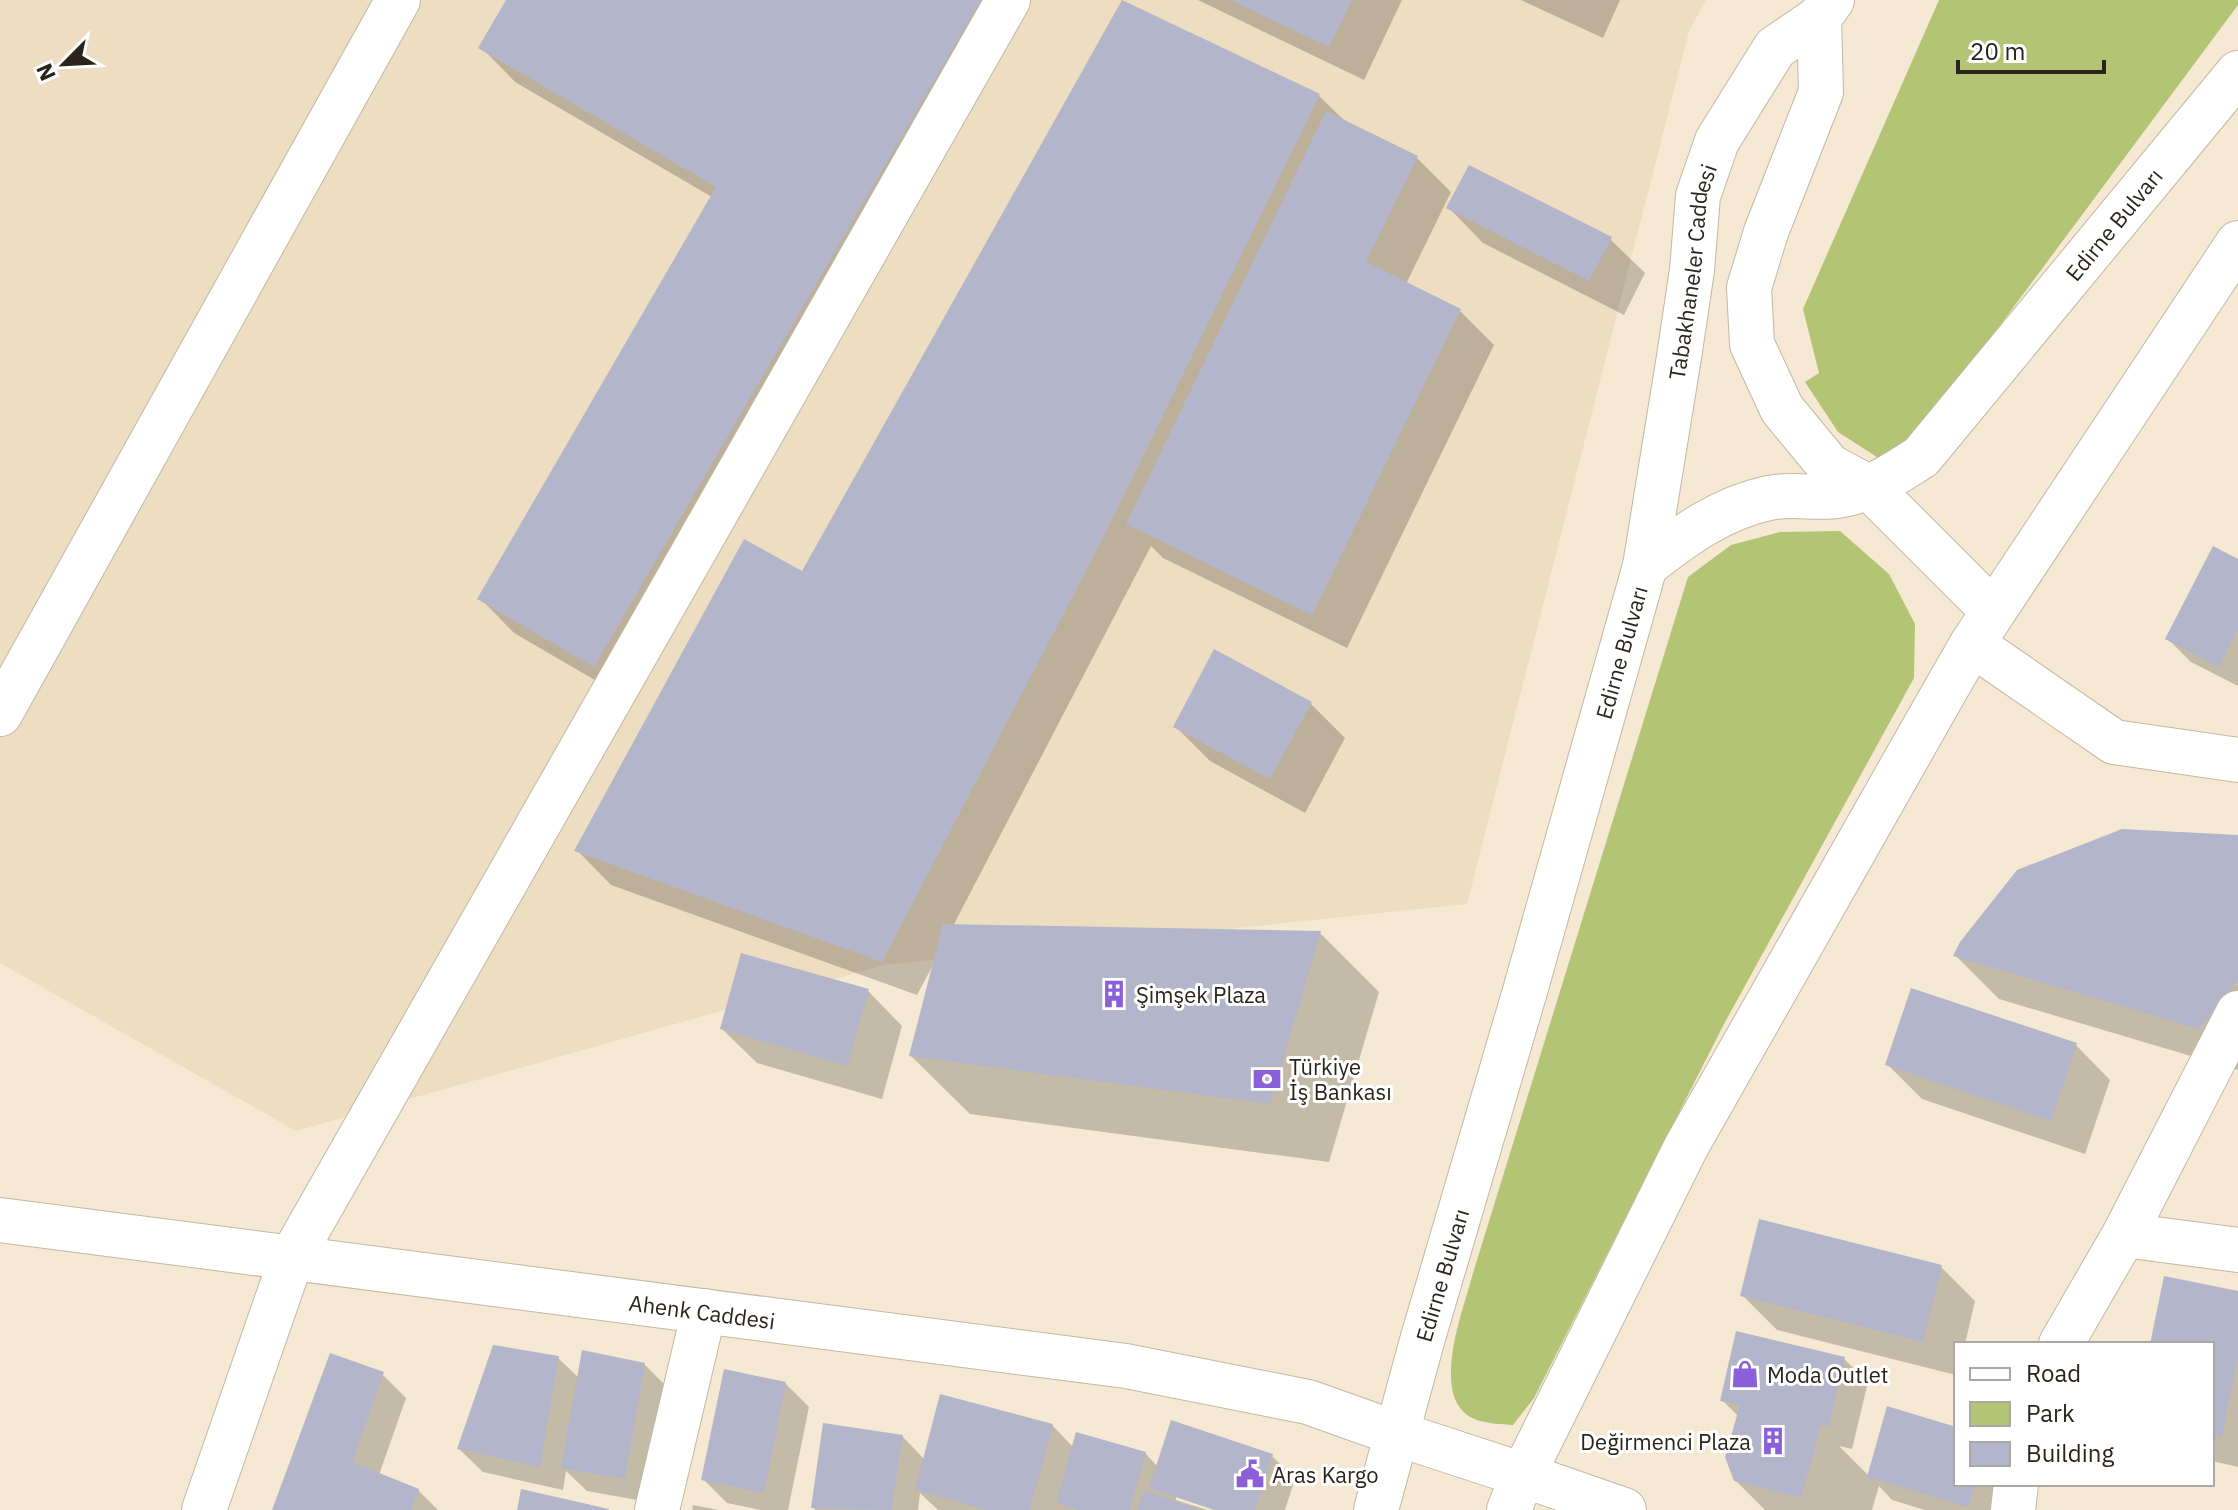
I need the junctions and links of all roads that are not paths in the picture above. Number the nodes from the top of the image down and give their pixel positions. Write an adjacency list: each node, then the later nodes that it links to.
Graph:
1 (398, 0): 11 (main road)
2 (1008, 0): 17 (main road)
3 (1826, 9): 6 (main road, Tabakhaneler Caddesi); 7 (main road, Tabakhaneler Caddesi)
4 (2238, 73): 8 (main road, Edirne Bulvarı)
5 (2238, 243): 10 (main road)
6 (1683, 331): 7 (main road); 9 (main road, Tabakhaneler Caddesi)
7 (1752, 344): 8 (main road, Tabakhaneler Caddesi)
8 (1870, 488): 9 (main road, Edirne Bulvarı); 10 (main road, Tabakhaneler Caddesi)
9 (1645, 566): 20 (main road, Edirne Bulvarı)
10 (1983, 627): 12 (main road, Tabakhaneler Caddesi); 22 (main road)
11 (0, 714)
12 (2238, 760)
13 (2238, 1013): 15 (main road)
14 (0, 1220): 17 (main road, Ahenk Caddesi)
15 (2124, 1235): 16 (main road); 19 (main road)
16 (2238, 1250)
17 (292, 1257): 18 (main road, Ahenk Caddesi); 23 (main road)
18 (704, 1311): 20 (main road, Ahenk Caddesi); 24 (main road)
19 (2062, 1342)
20 (1398, 1434): 22 (main road, Ahenk Caddesi); 25 (main road, Edirne Bulvarı)
21 (2016, 1486): 27 (main road)
22 (1516, 1492): 26 (main road, Ahenk Caddesi)
23 (204, 1510)
24 (657, 1510)
25 (1376, 1510)
26 (1624, 1510)
27 (2013, 1510)

